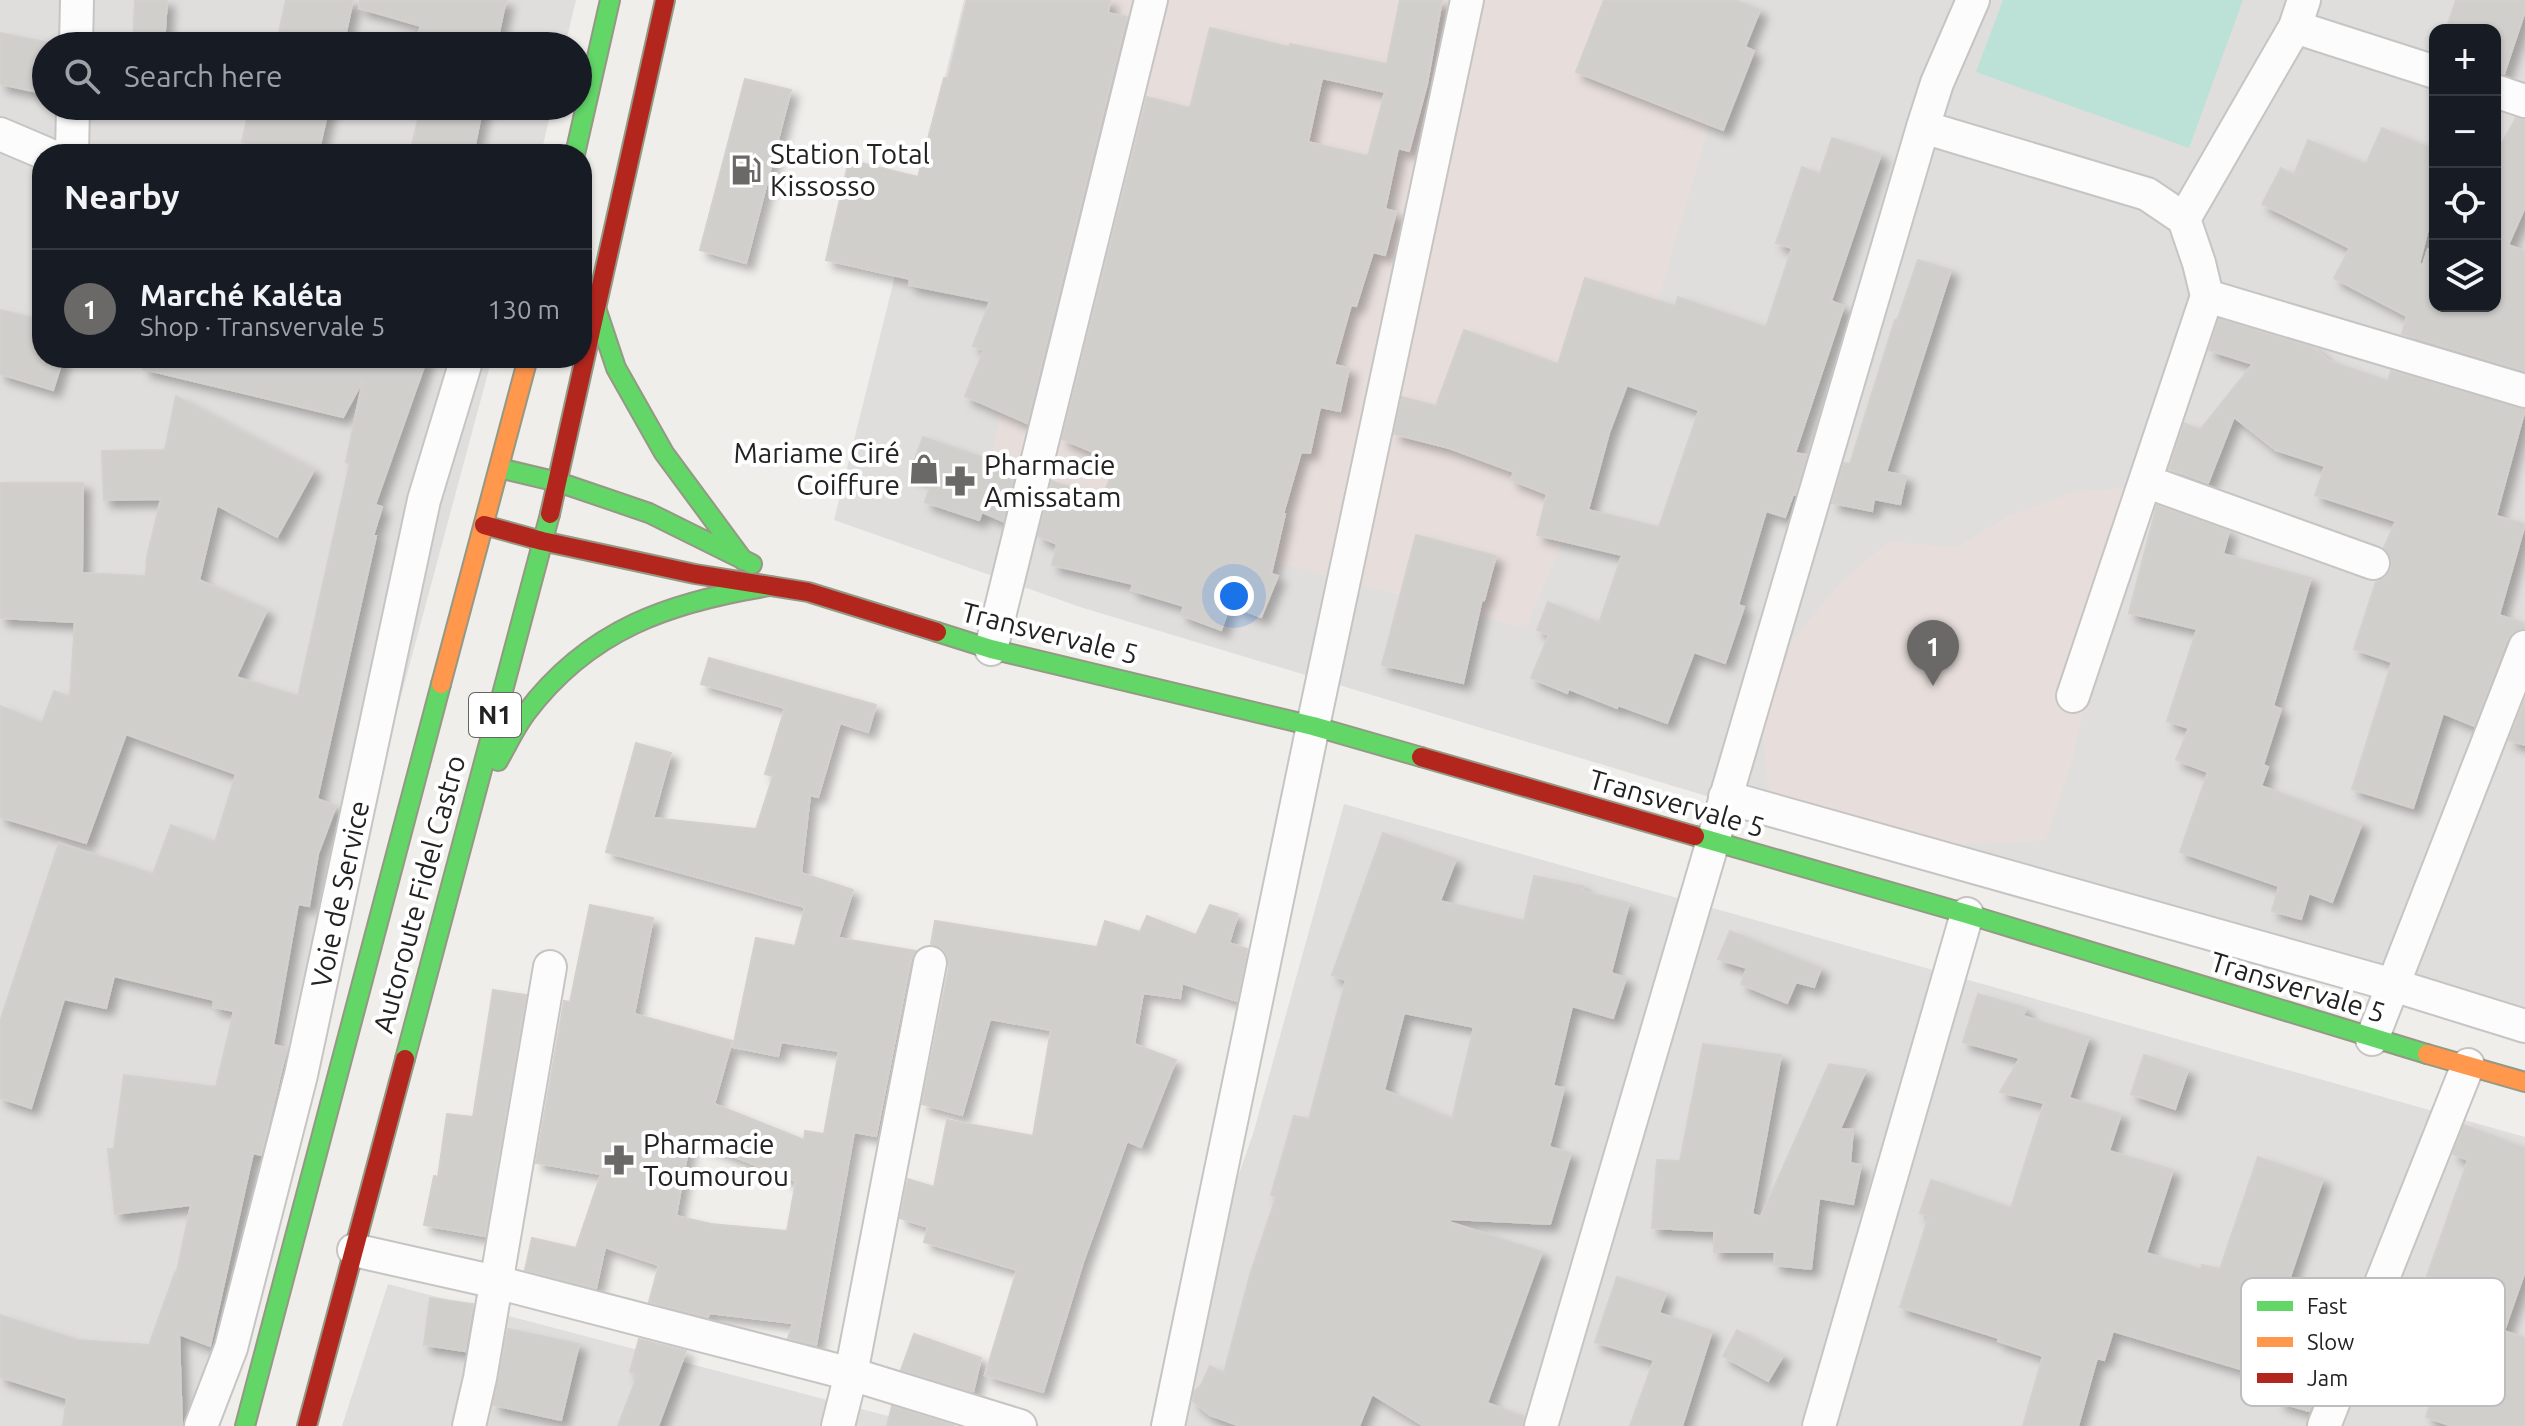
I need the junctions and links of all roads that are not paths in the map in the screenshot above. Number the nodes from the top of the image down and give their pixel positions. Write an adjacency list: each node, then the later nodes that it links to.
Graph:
1 (77, 0): 8 (street)
2 (610, 0): 10 (main road)
3 (665, 0): 22 (main road, Autoroute Fidel Castro / N1)
4 (1151, 0): 38 (street)
5 (1467, 0): 40 (street)
6 (1973, 0): 15 (street)
7 (2300, 13): 9 (street); 20 (street)
8 (76, 32)
9 (2429, 69)
10 (592, 79)
11 (2501, 93): 12 (street)
12 (2525, 101)
13 (73, 120): 17 (street)
14 (583, 120): 18 (main road)
15 (1923, 127): 20 (street); 41 (street)
16 (0, 134): 19 (street)
17 (72, 144)
18 (577, 144)
19 (32, 148)
20 (2184, 219): 21 (street)
21 (2207, 296): 27 (street); 29 (street)
22 (595, 307): 23 (main road, Autoroute Fidel Castro / N1); 33 (main road)
23 (592, 321)
24 (464, 368): 57 (street, Voie de Service)
25 (525, 368): 28 (main road, Autoroute Fidel Castro / N1)
26 (582, 368): 30 (main road, Autoroute Fidel Castro / N1)
27 (2525, 391)
28 (499, 468): 30 (main road, Transvervale 5); 31 (main road, Autoroute Fidel Castro / N1)
29 (2145, 481): 34 (street); 39 (street)
30 (558, 482): 32 (main road, Autoroute Fidel Castro / N1); 33 (main road, Transvervale 5)
31 (484, 525): 32 (main road, Transvervale 5); 58 (main road, Autoroute Fidel Castro / N1)
32 (542, 541): 35 (main road, Transvervale 5); 42 (main road, Autoroute Fidel Castro / N1)
33 (743, 560): 36 (main road, Transvervale 5)
34 (2373, 563)
35 (770, 586): 36 (main road, Transvervale 5); 42 (main road)
36 (808, 592): 38 (main road, Transvervale 5)
37 (2525, 647): 47 (street)
38 (991, 649): 40 (main road, Transvervale 5)
39 (2073, 696)
40 (1313, 726): 43 (main road, Transvervale 5); 63 (street)
41 (1725, 797): 43 (street); 47 (street)
42 (471, 808): 52 (main road, Autoroute Fidel Castro / N1)
43 (1713, 842): 44 (main road, Transvervale 5); 64 (street)
44 (1967, 914): 49 (main road, Transvervale 5); 65 (street)
45 (930, 963): 55 (street)
46 (550, 967): 54 (street)
47 (2393, 985): 48 (street); 49 (street)
48 (2525, 1026)
49 (2372, 1039): 50 (main road, Transvervale 5)
50 (2468, 1065): 51 (main road, Transvervale 5); 53 (street)
51 (2525, 1082)
52 (354, 1250): 54 (street); 59 (main road, Autoroute Fidel Castro / N1)
53 (2383, 1278)
54 (496, 1282): 55 (street); 60 (street)
55 (851, 1374): 61 (street); 62 (street)
56 (2332, 1406): 66 (street)
57 (201, 1426)
58 (245, 1426)
59 (307, 1426)
60 (469, 1426)
61 (838, 1426)
62 (1020, 1426)
63 (1168, 1426)
64 (1541, 1426)
65 (1819, 1426)
66 (2324, 1426)

